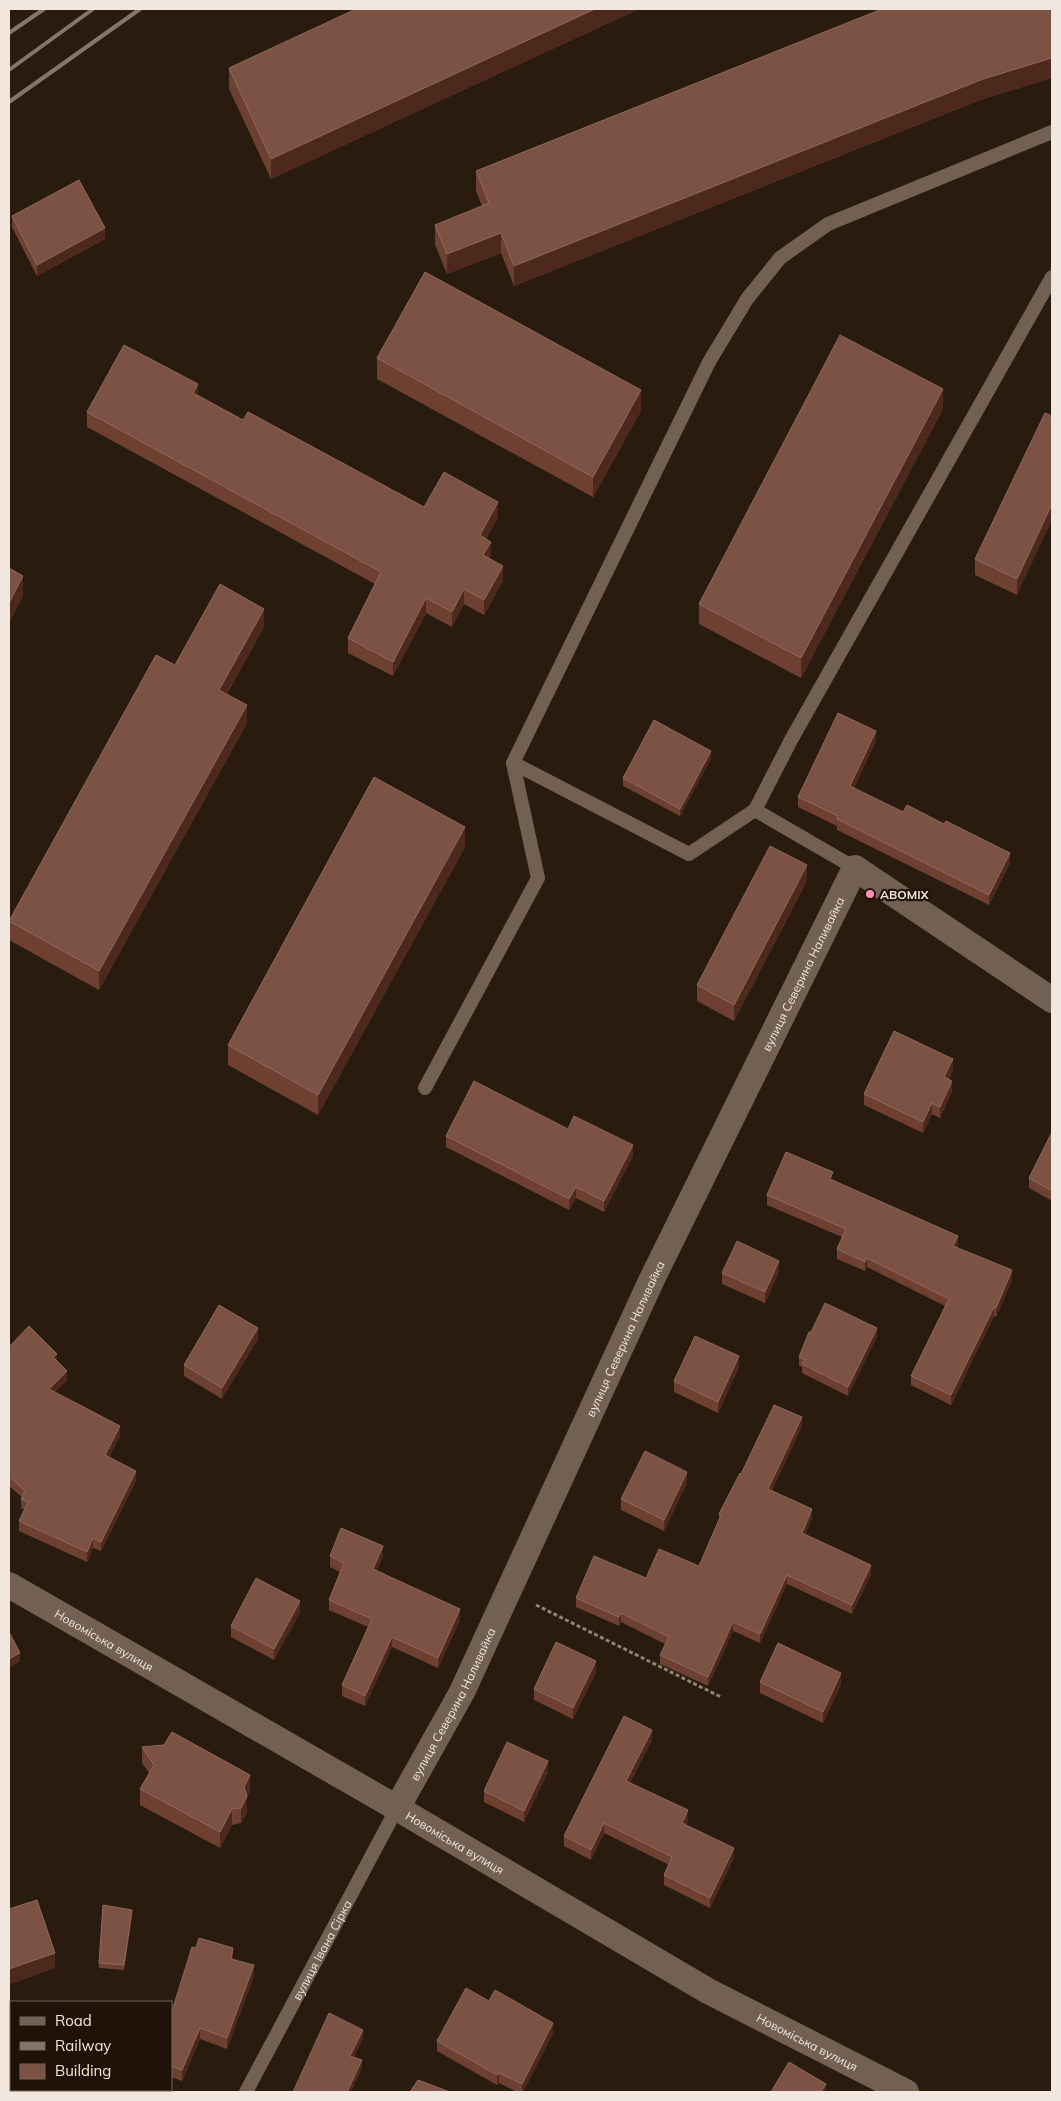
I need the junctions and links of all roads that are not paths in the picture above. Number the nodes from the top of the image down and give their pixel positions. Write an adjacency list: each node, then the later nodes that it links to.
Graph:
1 (1052, 132): 3 (lane)
2 (1052, 277): 4 (lane)
3 (514, 763): 4 (lane); 7 (lane)
4 (754, 810): 5 (lane)
5 (855, 868): 6 (street); 9 (street, вулиця Северина Наливайка)
6 (1052, 1000)
7 (425, 1088)
8 (9, 1585): 9 (street, Новоміська вулиця)
9 (398, 1808): 10 (lane, вулиця Івана Сірка); 11 (street, Новоміська вулиця)
10 (246, 2092)
11 (906, 2092)

